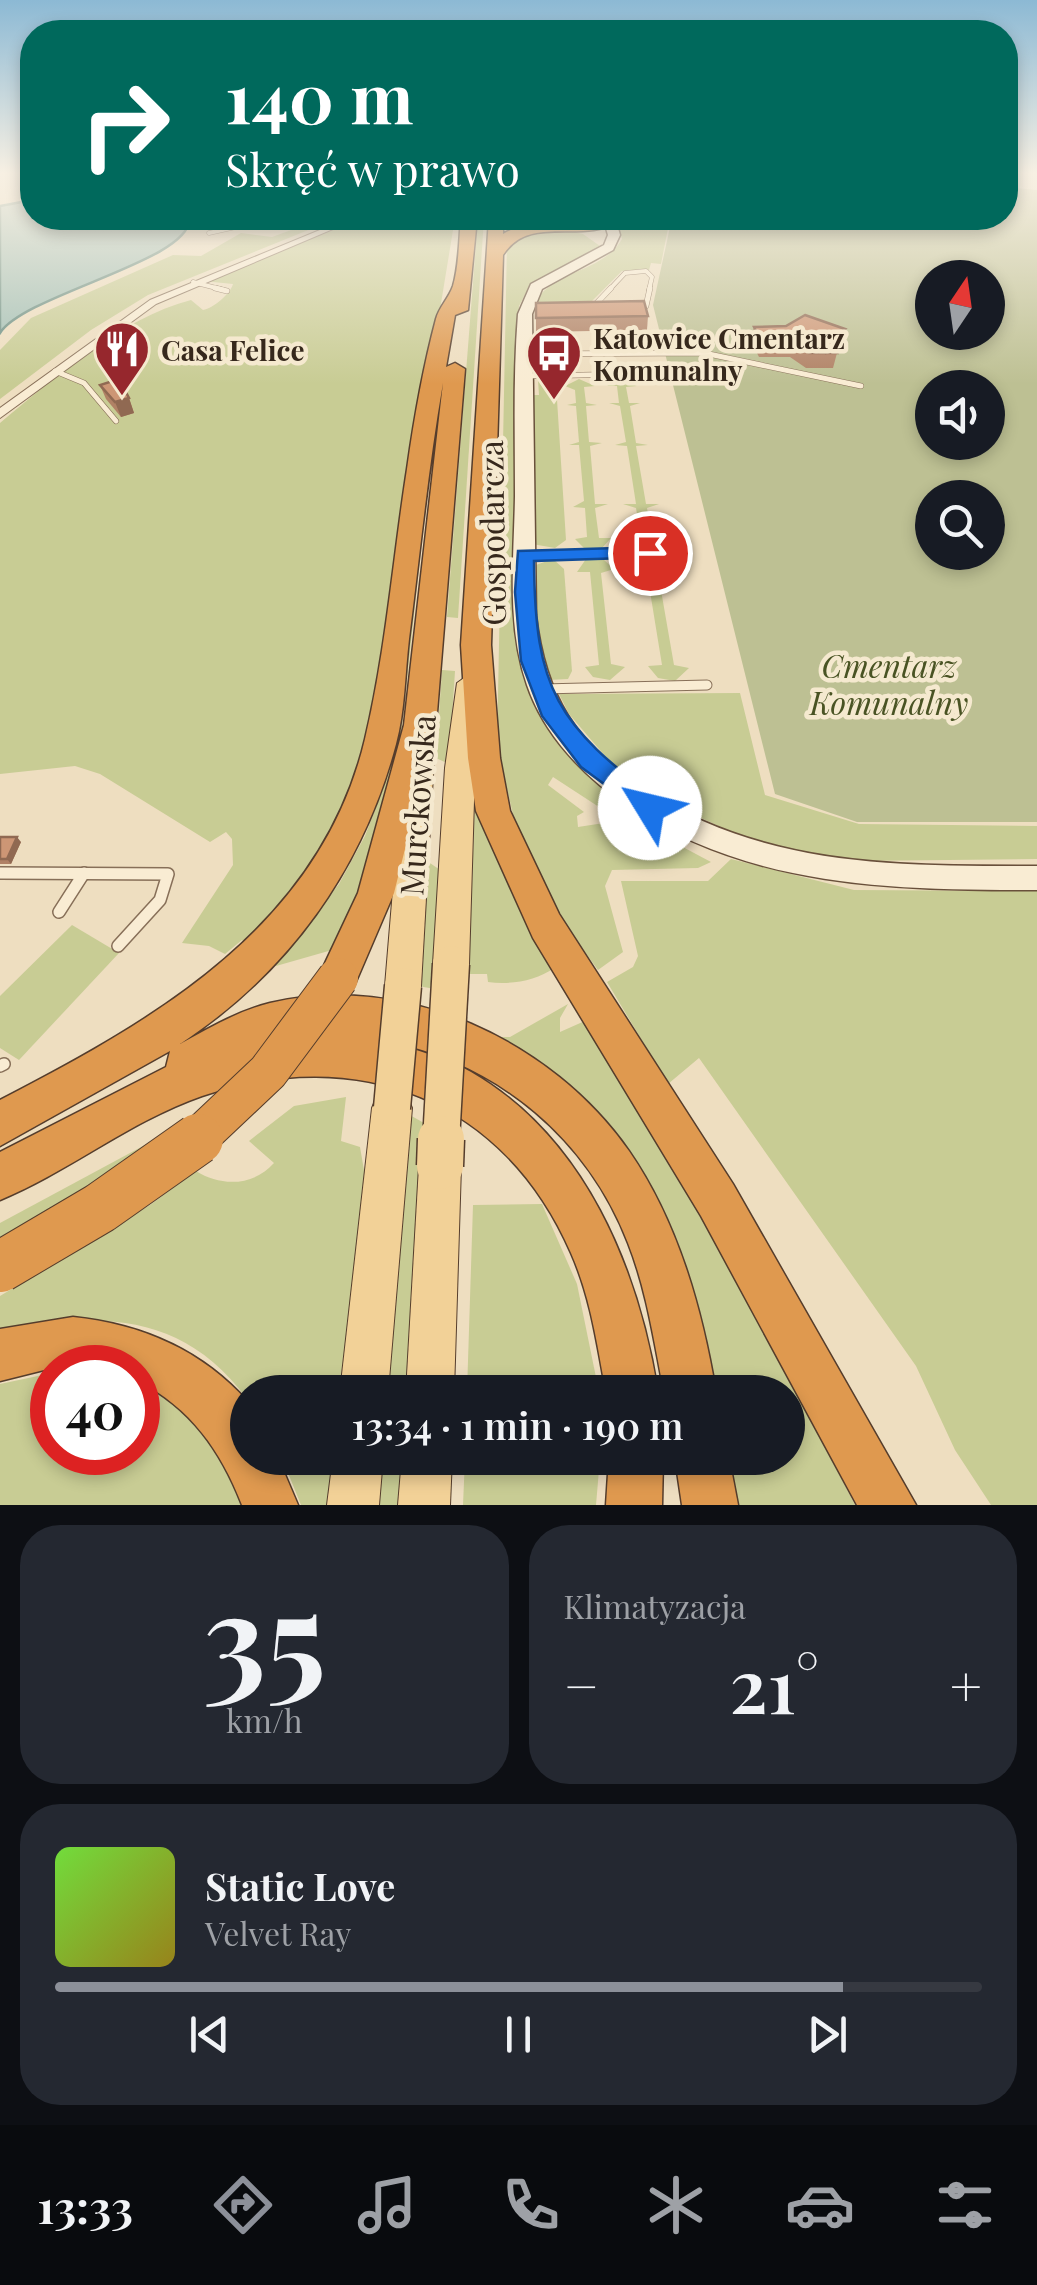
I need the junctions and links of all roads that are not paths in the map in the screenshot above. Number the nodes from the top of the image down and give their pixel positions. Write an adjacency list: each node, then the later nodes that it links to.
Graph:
1 (291, 243): 9 (street)
2 (466, 243): 10 (highway, Murckowska)
3 (495, 243): 8 (highway, Murckowska)
4 (501, 243): 8 (highway)
5 (604, 243): 7 (highway)
6 (610, 243): 7 (street)
7 (608, 247): 14 (street, Gospodarcza)
8 (494, 256): 23 (highway, Murckowska)
9 (193, 282): 11 (lane); 15 (street)
10 (460, 289): 26 (highway, Murckowska); 32 (highway)
11 (228, 291)
12 (609, 308): 13 (lane)
13 (626, 308)
14 (523, 354): 17 (street, Gospodarcza); 18 (lane)
15 (55, 371): 19 (street); 20 (lane)
16 (641, 374): 17 (lane)
17 (523, 376): 22 (street, Gospodarcza)
18 (862, 386)
19 (0, 414)
20 (116, 420)
21 (678, 552): 22 (lane)
22 (525, 555): 25 (street, Gospodarcza)
23 (476, 645): 38 (main road, Murckowska, bridge); 52 (highway)
24 (707, 685): 25 (lane)
25 (540, 688): 29 (street, Gospodarcza)
26 (420, 726): 35 (highway, bridge); 37 (main road, Murckowska, bridge)
27 (0, 873): 28 (lane)
28 (84, 874): 30 (lane); 31 (lane)
29 (1037, 878)
30 (59, 912)
31 (118, 946)
32 (0, 1124)
33 (85, 1132): 34 (highway); 39 (highway); 40 (highway)
34 (0, 1177)
35 (0, 1267)
36 (0, 1355): 41 (highway)
37 (366, 1375)
38 (431, 1375)
39 (629, 1375)
40 (686, 1375)
41 (230, 1424)
42 (258, 1475): 47 (highway)
43 (356, 1475): 48 (main road)
44 (425, 1475): 49 (main road)
45 (635, 1475): 50 (highway)
46 (705, 1475): 51 (highway)
47 (270, 1505)
48 (353, 1505)
49 (424, 1505)
50 (634, 1505)
51 (710, 1505)
52 (888, 1505)

